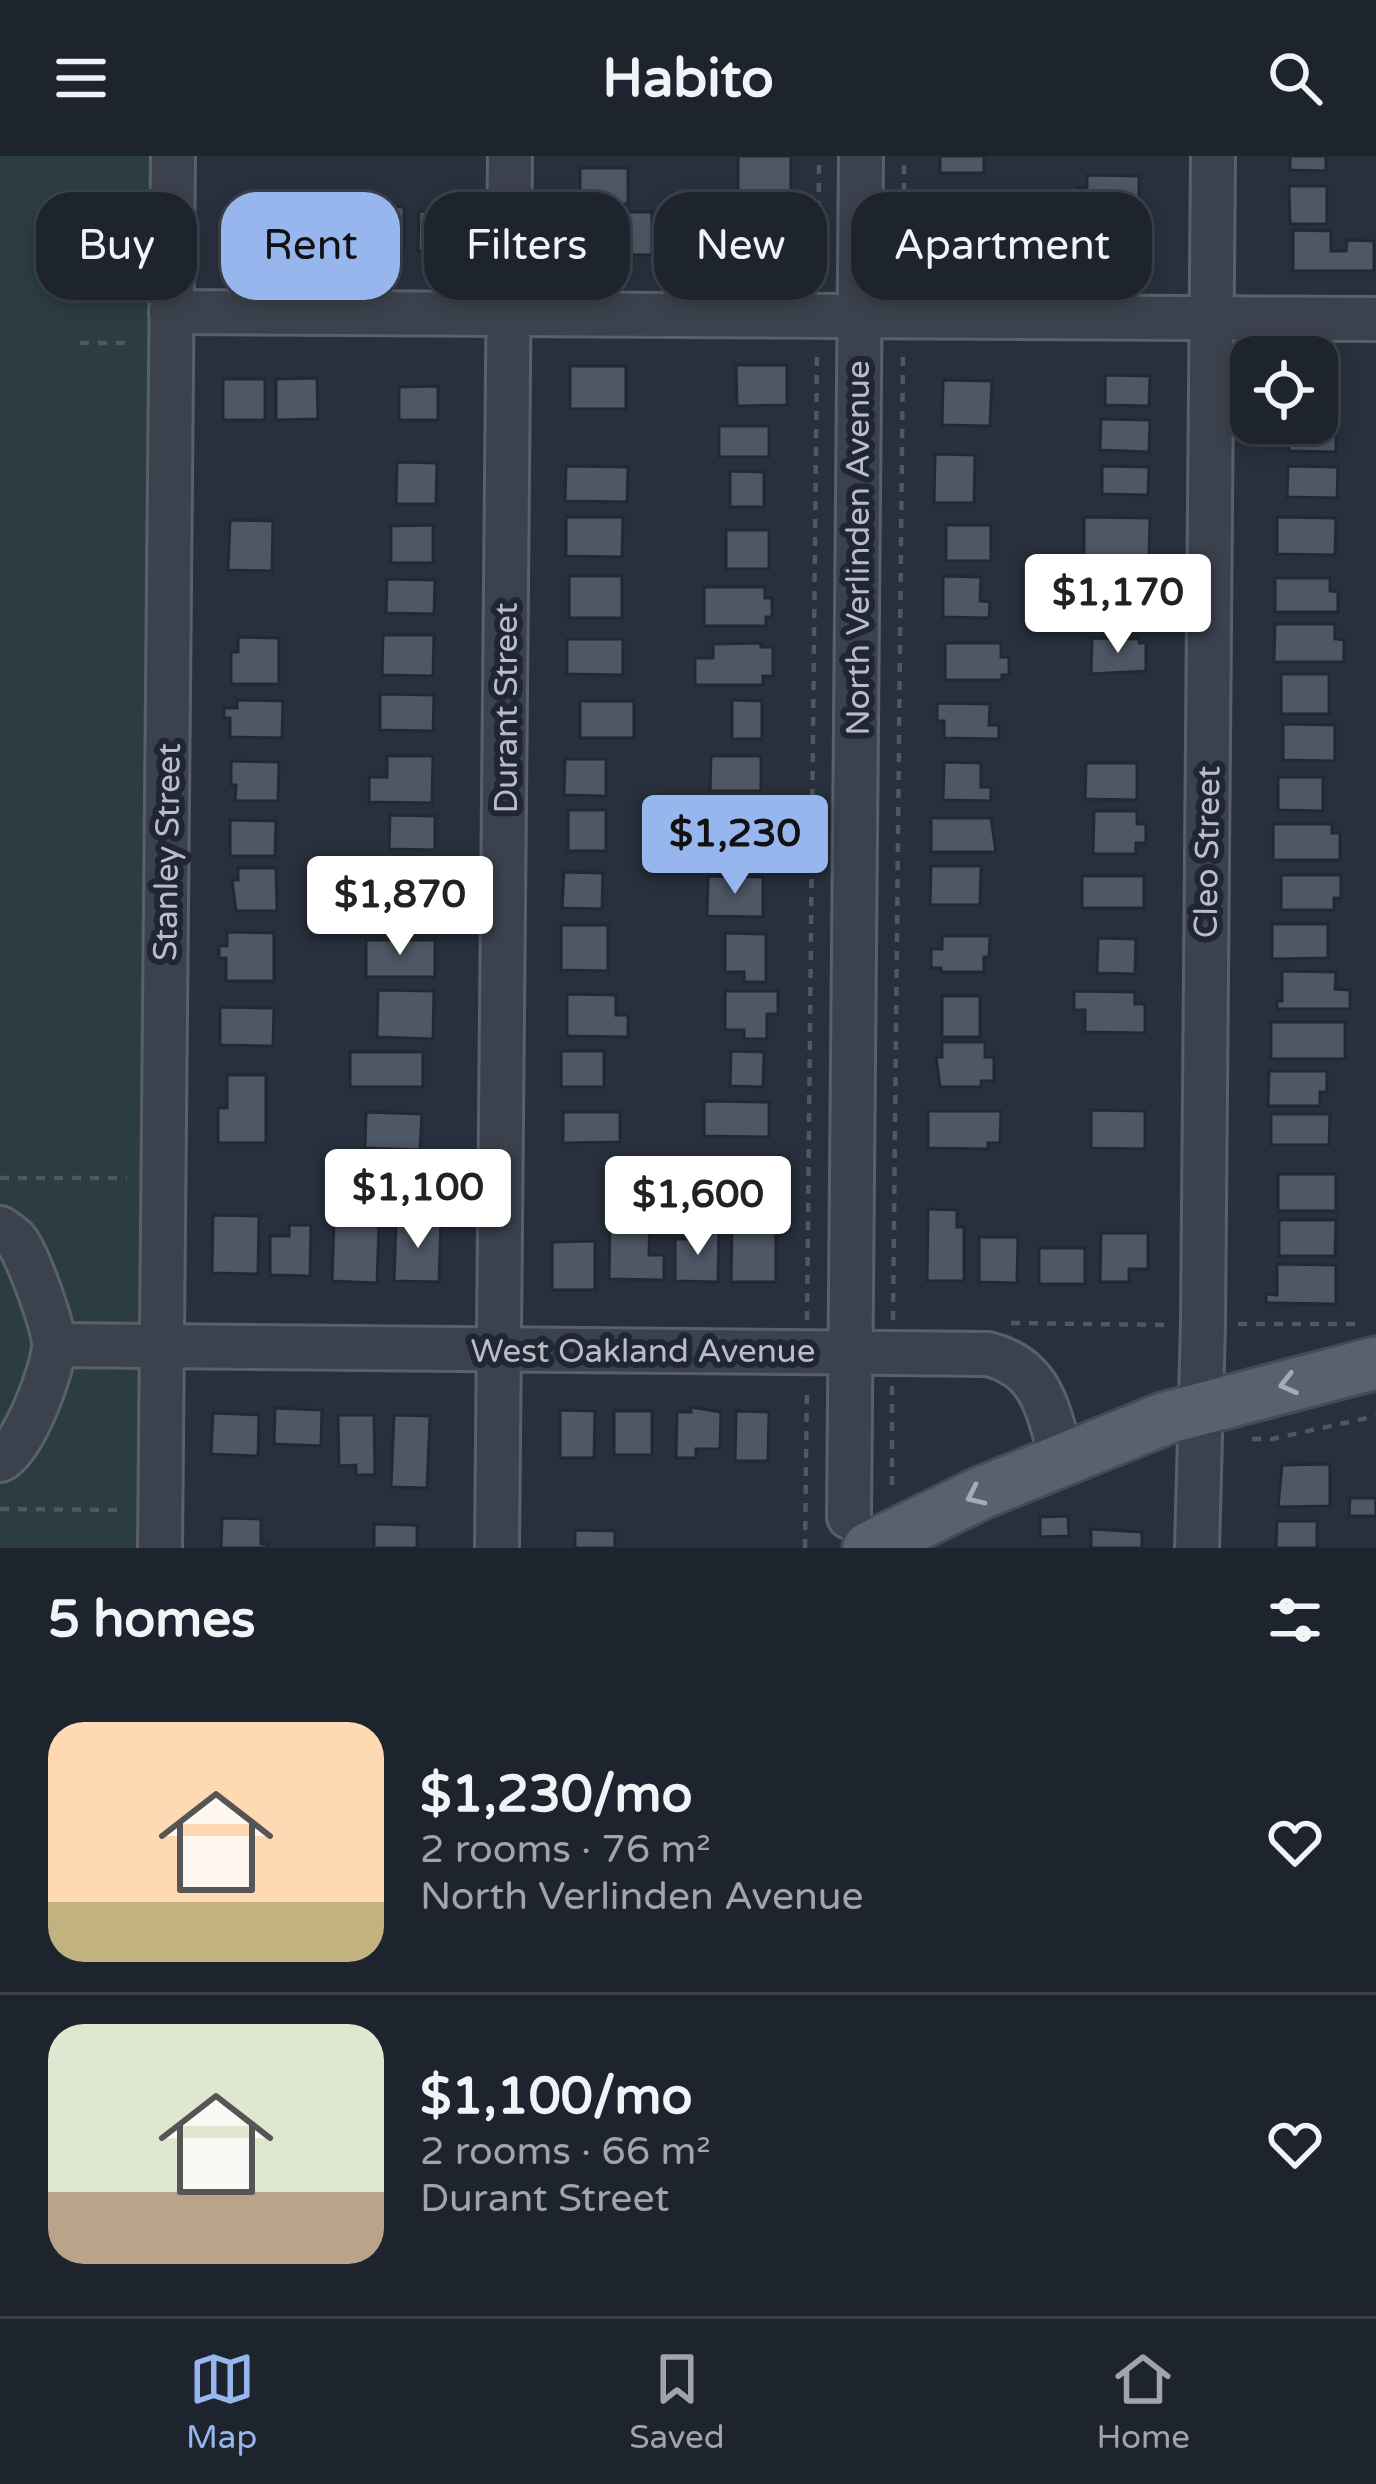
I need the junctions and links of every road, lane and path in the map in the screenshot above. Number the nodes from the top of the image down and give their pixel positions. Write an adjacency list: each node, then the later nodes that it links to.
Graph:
1 (173, 156): 7 (street, Stanley Street)
2 (510, 156): 8 (street, Durant Street)
3 (819, 156): 9 (path)
4 (860, 156): 9 (street, North Verlinden Avenue)
5 (904, 156): 10 (path)
6 (1213, 156): 11 (street, Cleo Street)
7 (172, 312): 8 (street); 14 (street, Stanley Street)
8 (508, 314): 9 (street); 20 (street, Durant Street)
9 (838, 316): 10 (street); 21 (path); 22 (street, North Verlinden Avenue)
10 (903, 316): 11 (street); 22 (path)
11 (1211, 317): 12 (street); 24 (street, Cleo Street)
12 (1376, 319)
13 (0, 1178): 14 (path)
14 (163, 1184): 19 (street, Stanley Street)
15 (0, 1228): 18 (street)
16 (1376, 1323): 17 (path)
17 (1231, 1324)
18 (54, 1345): 19 (street, West Oakland Avenue); 28 (street)
19 (161, 1345): 20 (street, West Oakland Avenue); 31 (street, Stanley Street)
20 (499, 1348): 21 (street, West Oakland Avenue); 33 (street, Durant Street)
21 (807, 1351): 22 (street, West Oakland Avenue); 32 (path)
22 (872, 1352): 27 (street, West Oakland Avenue); 30 (street, North Verlinden Avenue); 30 (path)
23 (1376, 1363): 24 (main road, one-way to 24)
24 (1200, 1406): 27 (main road); 35 (street, Cleo Street)
25 (1376, 1416): 26 (path)
26 (1251, 1439)
27 (1062, 1458): 30 (main road, one-way to 30)
28 (0, 1460)
29 (0, 1509): 31 (path)
30 (870, 1524)
31 (150, 1529)
32 (805, 1545): 34 (path)
33 (496, 1548)
34 (796, 1548)
35 (1197, 1548)

